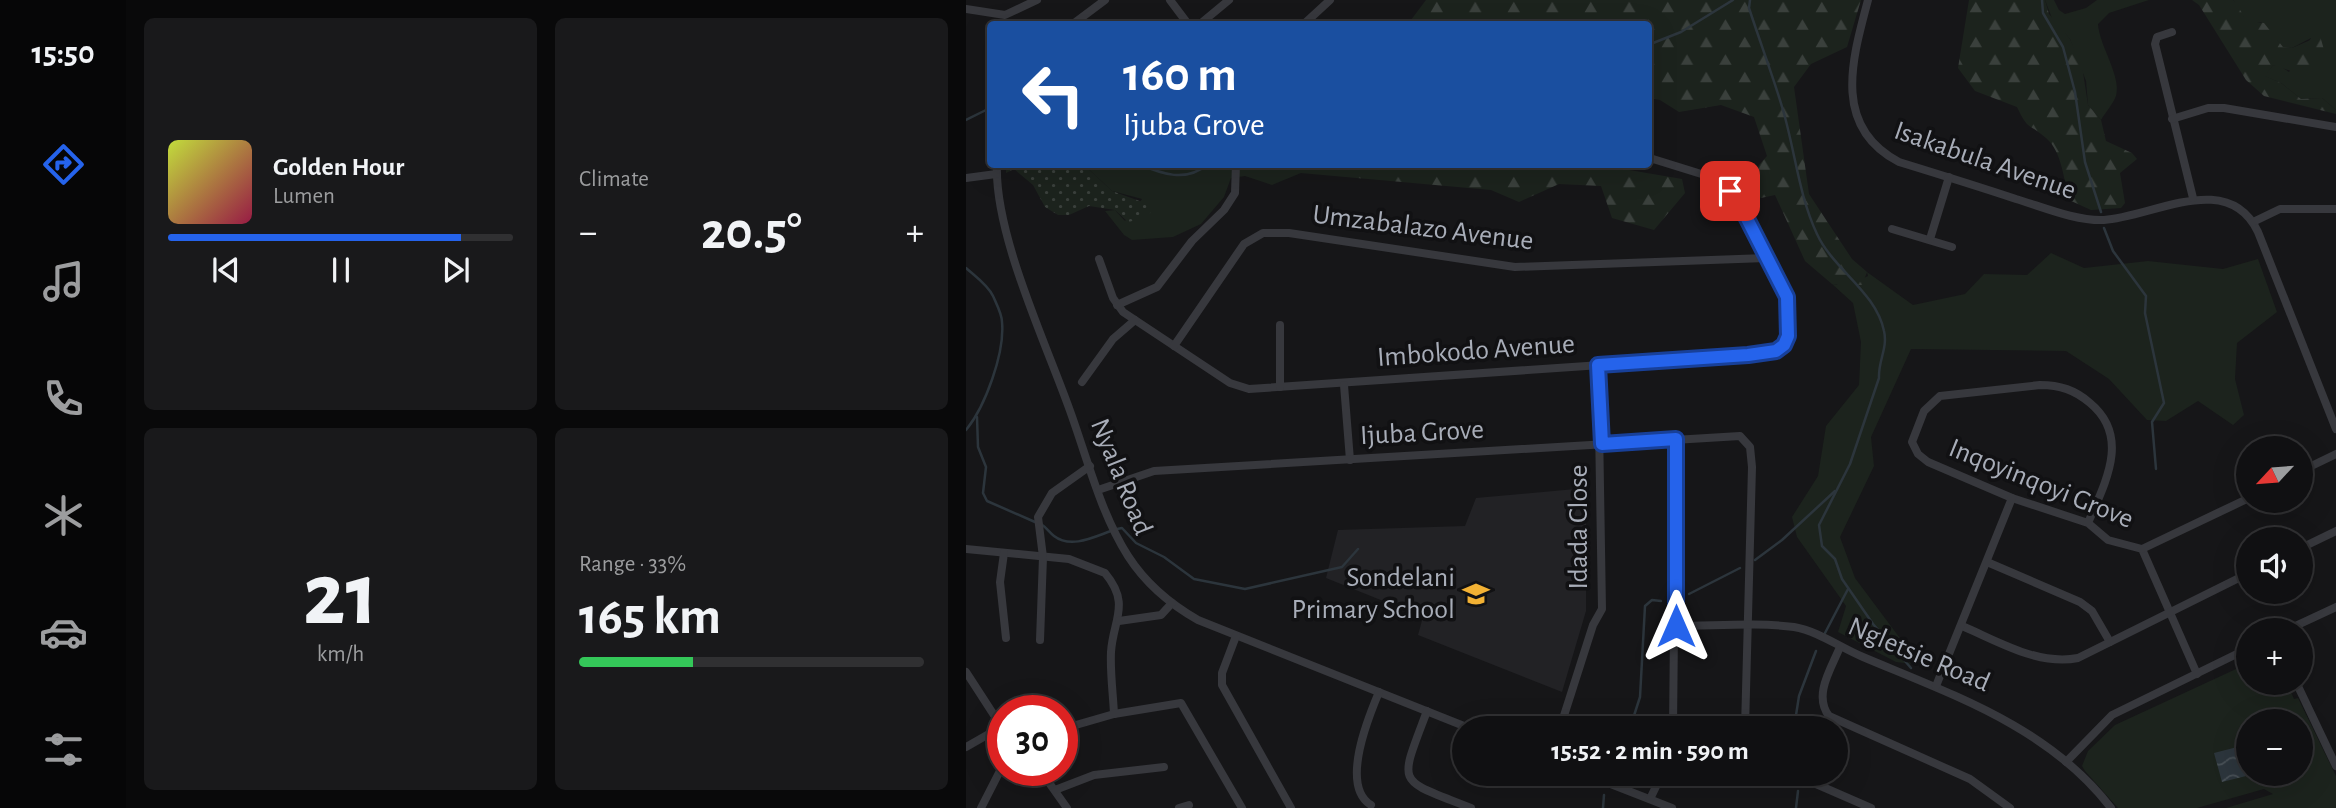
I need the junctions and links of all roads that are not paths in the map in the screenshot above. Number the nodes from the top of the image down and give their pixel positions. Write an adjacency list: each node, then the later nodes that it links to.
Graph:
1 (1037, 0): 7 (street)
2 (1105, 0): 8 (street)
3 (1170, 0): 9 (street)
4 (1229, 0): 10 (street)
5 (1329, 0): 11 (street)
6 (1868, 0): 19 (street, Isakabula Avenue)
7 (966, 9)
8 (1077, 21)
9 (1186, 21)
10 (1204, 21)
11 (1307, 21)
12 (2172, 32): 13 (street)
13 (2172, 119): 14 (street); 21 (street)
14 (2336, 127)
15 (1653, 159): 27 (street, Imbokodo Avenue)
16 (997, 168): 18 (street, Nyala Road)
17 (1236, 168): 29 (street)
18 (996, 174): 20 (street); 44 (street, Nyala Road)
19 (1949, 177): 21 (street, Isakabula Avenue); 25 (street)
20 (966, 178)
21 (2193, 198): 23 (street, Isakabula Avenue)
22 (2336, 209): 23 (street)
23 (2253, 222): 37 (street)
24 (1892, 229): 25 (street)
25 (1930, 239): 26 (street)
26 (1952, 247)
27 (1766, 258): 32 (street, Umzabalazo Avenue); 33 (street, Imbokodo Avenue)
28 (1099, 259): 29 (street, Imbokodo Avenue)
29 (1117, 305): 30 (street, Imbokodo Avenue)
30 (1135, 320): 32 (street, Imbokodo Avenue); 34 (street)
31 (1280, 325): 36 (street)
32 (1174, 346): 36 (street, Imbokodo Avenue)
33 (1598, 365): 35 (street, Imbokodo Avenue); 40 (street, Idada Close)
34 (1082, 382)
35 (1344, 385): 36 (street, Imbokodo Avenue); 42 (street)
36 (1280, 387)
37 (2332, 411): 38 (street)
38 (2336, 429)
39 (1676, 439): 40 (street, Ijuba Grove); 62 (street); 63 (street, Ijuba Grove)
40 (1602, 444): 42 (street, Ijuba Grove); 79 (street, Idada Close)
41 (2336, 454): 43 (street)
42 (1350, 460): 45 (street, Ijuba Grove)
43 (2314, 465)
44 (1090, 466): 45 (street, Nyala Road); 54 (street)
45 (1098, 489): 57 (street, Nyala Road)
46 (2012, 498): 48 (street, Inqoyinqoyi Grove); 48 (street, Inqoyinqoyi Grove); 55 (street)
47 (2236, 504): 51 (street, Inqoyinqoyi Grove)
48 (2088, 523): 51 (street, Inqoyinqoyi Grove)
49 (2336, 531): 50 (street)
50 (2313, 542)
51 (2142, 548): 59 (street, Inqoyinqoyi Grove)
52 (966, 549): 53 (street)
53 (1004, 553): 54 (street); 66 (street)
54 (1043, 557): 61 (street); 67 (street)
55 (1987, 562): 64 (street); 68 (street)
56 (2236, 579): 59 (street)
57 (1172, 603): 61 (street); 65 (street, Nyala Road)
58 (2336, 608): 60 (street)
59 (2170, 612): 68 (street); 72 (street, Inqoyinqoyi Grove)
60 (2313, 618)
61 (1119, 621): 78 (street)
62 (1676, 626): 63 (street, Ngletsie Road); 80 (street)
63 (1750, 626): 69 (street, Ngletsie Road); 81 (street)
64 (1962, 626): 68 (street); 73 (street)
65 (1236, 636): 74 (street, Nyala Road); 103 (street)
66 (1006, 638)
67 (1040, 640)
68 (2110, 642)
69 (1840, 647): 73 (street, Ngletsie Road); 106 (street)
70 (2236, 654): 72 (street)
71 (966, 672): 76 (street)
72 (2197, 674): 86 (street)
73 (1936, 687): 86 (street, Ngletsie Road)
74 (1379, 692): 77 (street, Nyala Road); 97 (street)
75 (2302, 695): 87 (street)
76 (987, 705)
77 (1427, 711): 82 (street, Nyala Road); 104 (street)
78 (1114, 713): 83 (street); 102 (street)
79 (1564, 716)
80 (1673, 716)
81 (1746, 716)
82 (1452, 721)
83 (1078, 724)
84 (987, 736): 85 (street)
85 (966, 747)
86 (2066, 762): 107 (street, Ngletsie Road)
87 (2336, 766)
88 (1164, 767): 94 (street)
89 (992, 786): 99 (street)
90 (1052, 786): 94 (street)
91 (1616, 786): 95 (street)
92 (1656, 786): 95 (street)
93 (1820, 786): 98 (street)
94 (1055, 790): 100 (street)
95 (1650, 799): 105 (street)
96 (1189, 805): 101 (street)
97 (1371, 805)
98 (1867, 807)
99 (981, 808)
100 (1067, 808)
101 (1179, 808)
102 (1242, 808)
103 (1291, 808)
104 (1471, 808)
105 (1672, 808)
106 (2010, 808)
107 (2111, 808)

